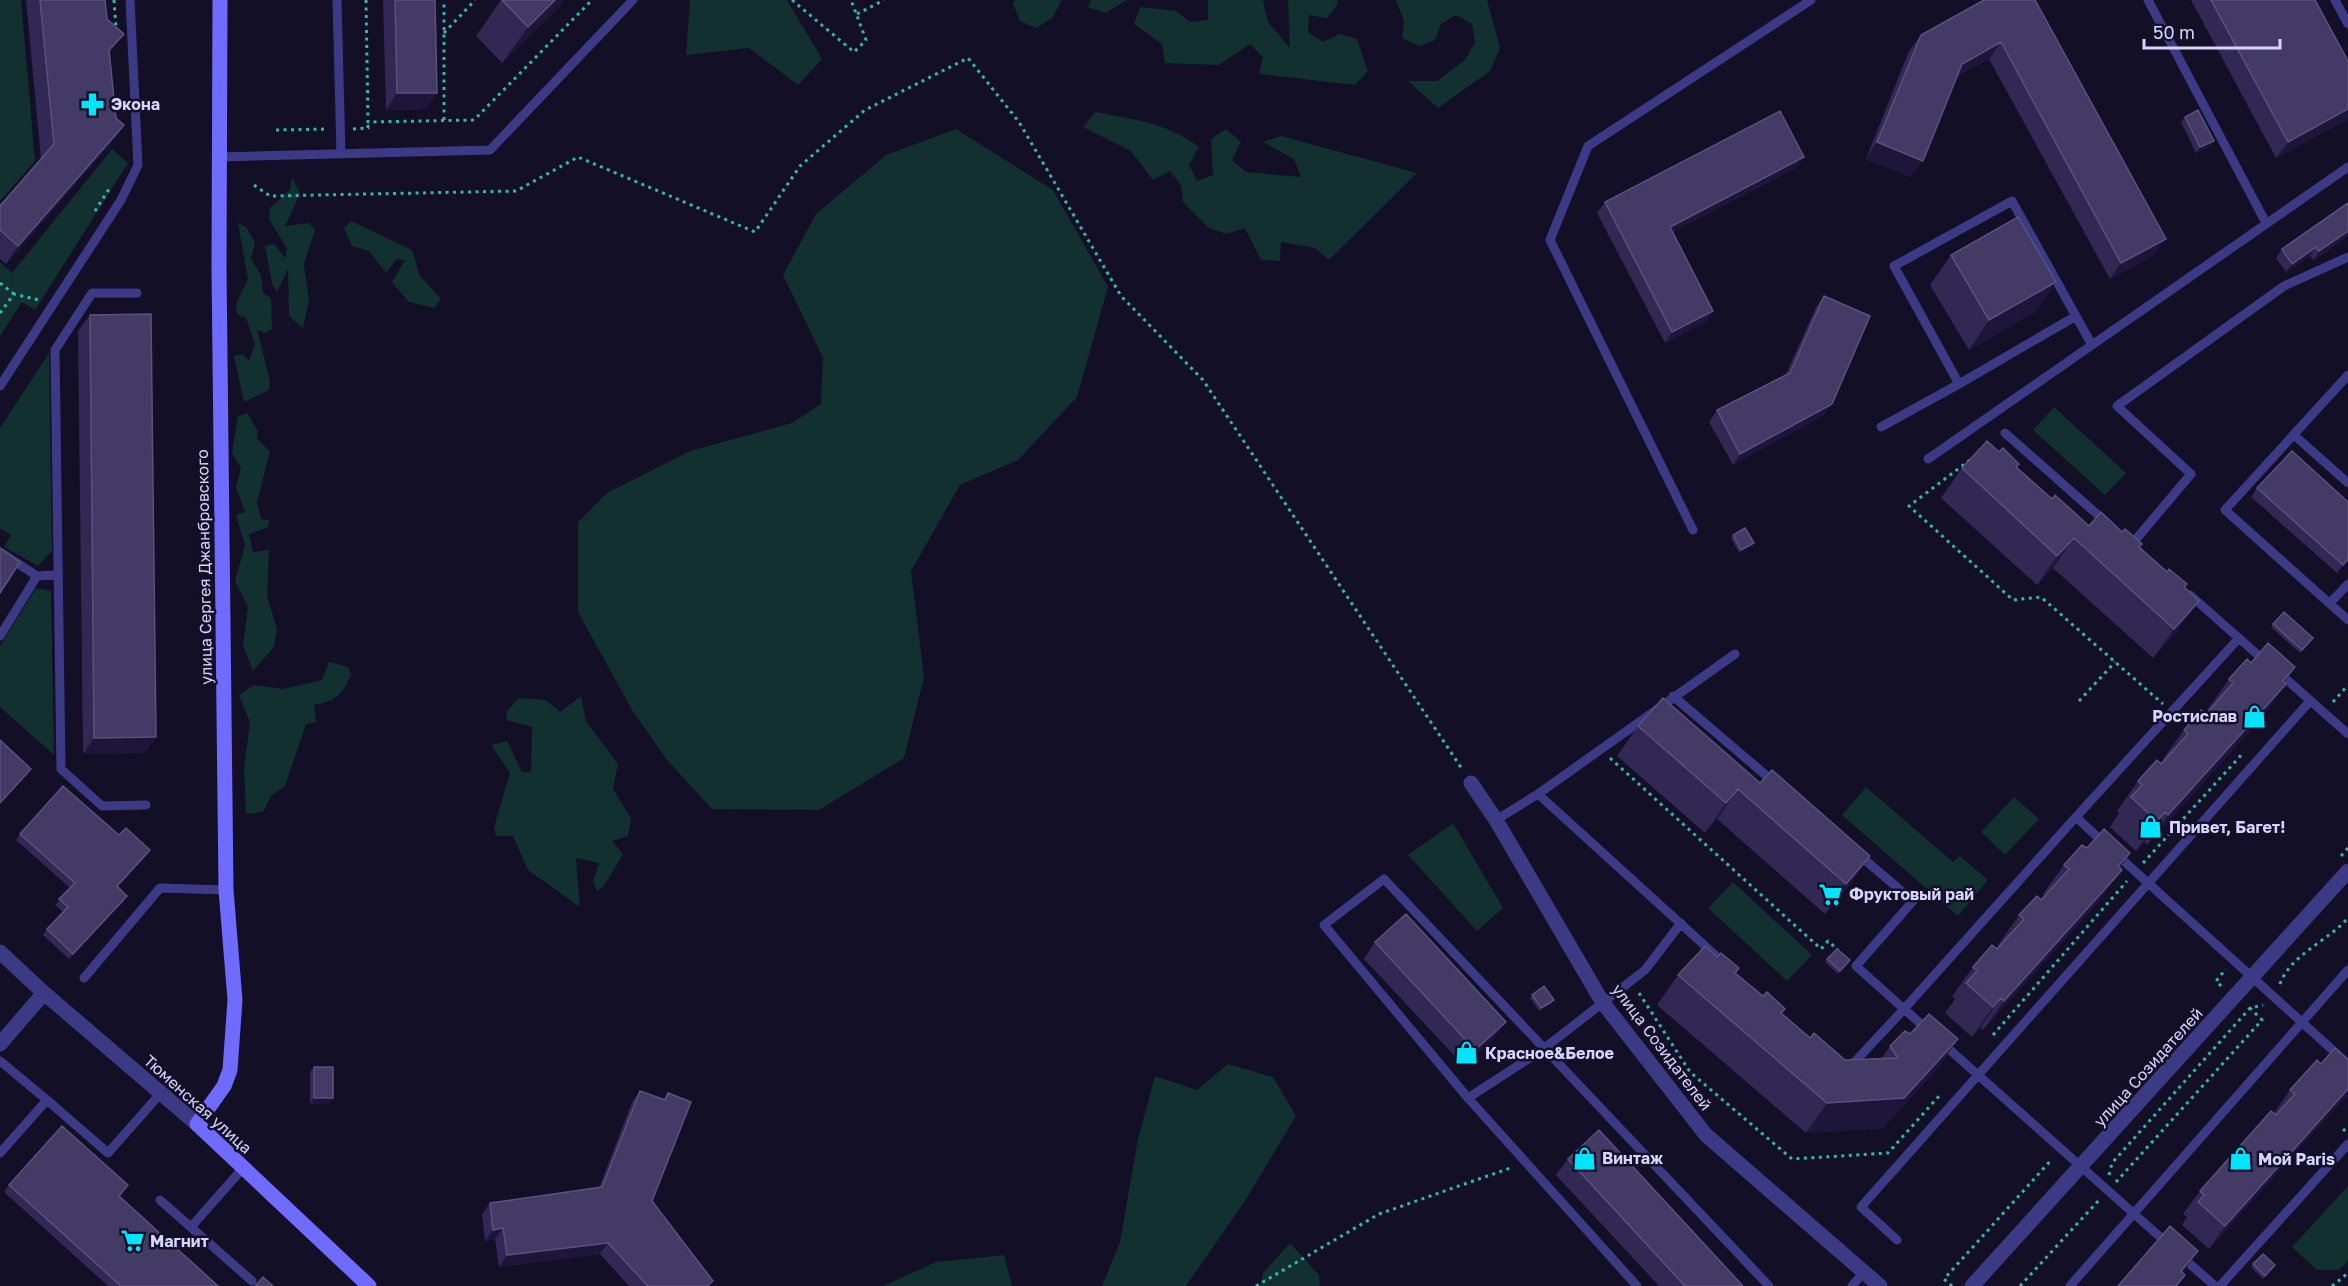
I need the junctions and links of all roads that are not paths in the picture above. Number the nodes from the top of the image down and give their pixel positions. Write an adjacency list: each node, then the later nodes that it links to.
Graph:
1 (130, 0): 19 (lane)
2 (220, 0): 10 (street, улица Сергея Джанбровского)
3 (337, 0): 9 (lane)
4 (633, 0): 9 (lane)
5 (1811, 0): 25 (lane)
6 (2148, 0): 12 (lane)
7 (2335, 0): 8 (lane)
8 (2348, 24)
9 (341, 154): 10 (lane)
10 (220, 157): 52 (street, улица Сергея Джанбровского)
11 (2348, 167): 12 (lane)
12 (2266, 223): 16 (lane)
13 (2348, 257): 28 (lane)
14 (137, 293): 31 (lane)
15 (2076, 316): 16 (lane); 18 (lane); 18 (lane)
16 (2092, 345): 23 (lane)
17 (2348, 375): 22 (lane)
18 (1959, 384): 20 (lane)
19 (0, 386)
20 (1881, 427)
21 (2005, 433): 26 (lane)
22 (2294, 435): 24 (lane); 35 (lane)
23 (1928, 459)
24 (2348, 483)
25 (1694, 530)
26 (2115, 530)
27 (2123, 537): 28 (lane)
28 (2132, 544): 30 (lane)
29 (0, 552): 32 (lane)
30 (2141, 552)
31 (57, 575): 32 (lane); 46 (lane)
32 (37, 576): 37 (lane)
33 (2348, 584): 35 (lane)
34 (2185, 591): 38 (lane)
35 (2330, 603): 36 (lane)
36 (2348, 620)
37 (0, 636)
38 (2239, 638): 41 (lane); 47 (lane)
39 (1734, 654): 40 (lane)
40 (1673, 696): 44 (lane); 45 (lane)
41 (2310, 701): 42 (lane); 51 (lane)
42 (2348, 734)
43 (1472, 783): 48 (street, улица Созидателей)
44 (1779, 787)
45 (1538, 794): 48 (lane); 53 (lane)
46 (146, 805)
47 (2076, 817): 51 (lane); 61 (lane)
48 (1496, 820): 60 (street, улица Созидателей)
49 (1851, 848): 61 (lane)
50 (2348, 871): 58 (street, улица Созидателей)
51 (2149, 884): 58 (lane); 68 (lane)
52 (226, 890): 57 (lane); 72 (street, улица Сергея Джанбровского)
53 (1681, 923): 55 (lane); 60 (lane)
54 (0, 952): 59 (street, Тюменская улица)
55 (1732, 970)
56 (2348, 970): 62 (lane)
57 (84, 978)
58 (2252, 978): 62 (lane); 75 (street, улица Созидателей)
59 (44, 993): 63 (street); 69 (street, Тюменская улица)
60 (1603, 1003): 64 (lane); 81 (street, улица Созидателей)
61 (1904, 1009): 67 (lane); 68 (lane)
62 (2302, 1023): 66 (lane); 78 (lane)
63 (0, 1044)
64 (1542, 1050): 70 (lane); 70 (lane); 85 (lane)
65 (0, 1061): 71 (lane)
66 (2348, 1064)
67 (1836, 1065)
68 (1979, 1075): 75 (lane); 80 (lane)
69 (160, 1094): 71 (lane); 72 (street, Тюменская улица)
70 (1468, 1098): 84 (lane)
71 (47, 1100): 74 (lane)
72 (197, 1124): 76 (street, Тюменская улица)
73 (2348, 1144): 91 (lane)
74 (0, 1153)
75 (2082, 1167): 78 (lane); 88 (street, улица Созидателей)
76 (243, 1168): 79 (lane); 83 (street, Тюменская улица)
77 (160, 1200): 79 (lane)
78 (2137, 1210): 89 (lane); 90 (lane)
79 (191, 1227): 82 (lane)
80 (1897, 1240)
81 (1864, 1272): 86 (lane); 87 (street, улица Созидателей)
82 (252, 1281)
83 (369, 1286)
84 (1637, 1286)
85 (1769, 1286)
86 (1852, 1286)
87 (1880, 1286)
88 (1972, 1286)
89 (2070, 1286)
90 (2215, 1286)
91 (2220, 1286)

